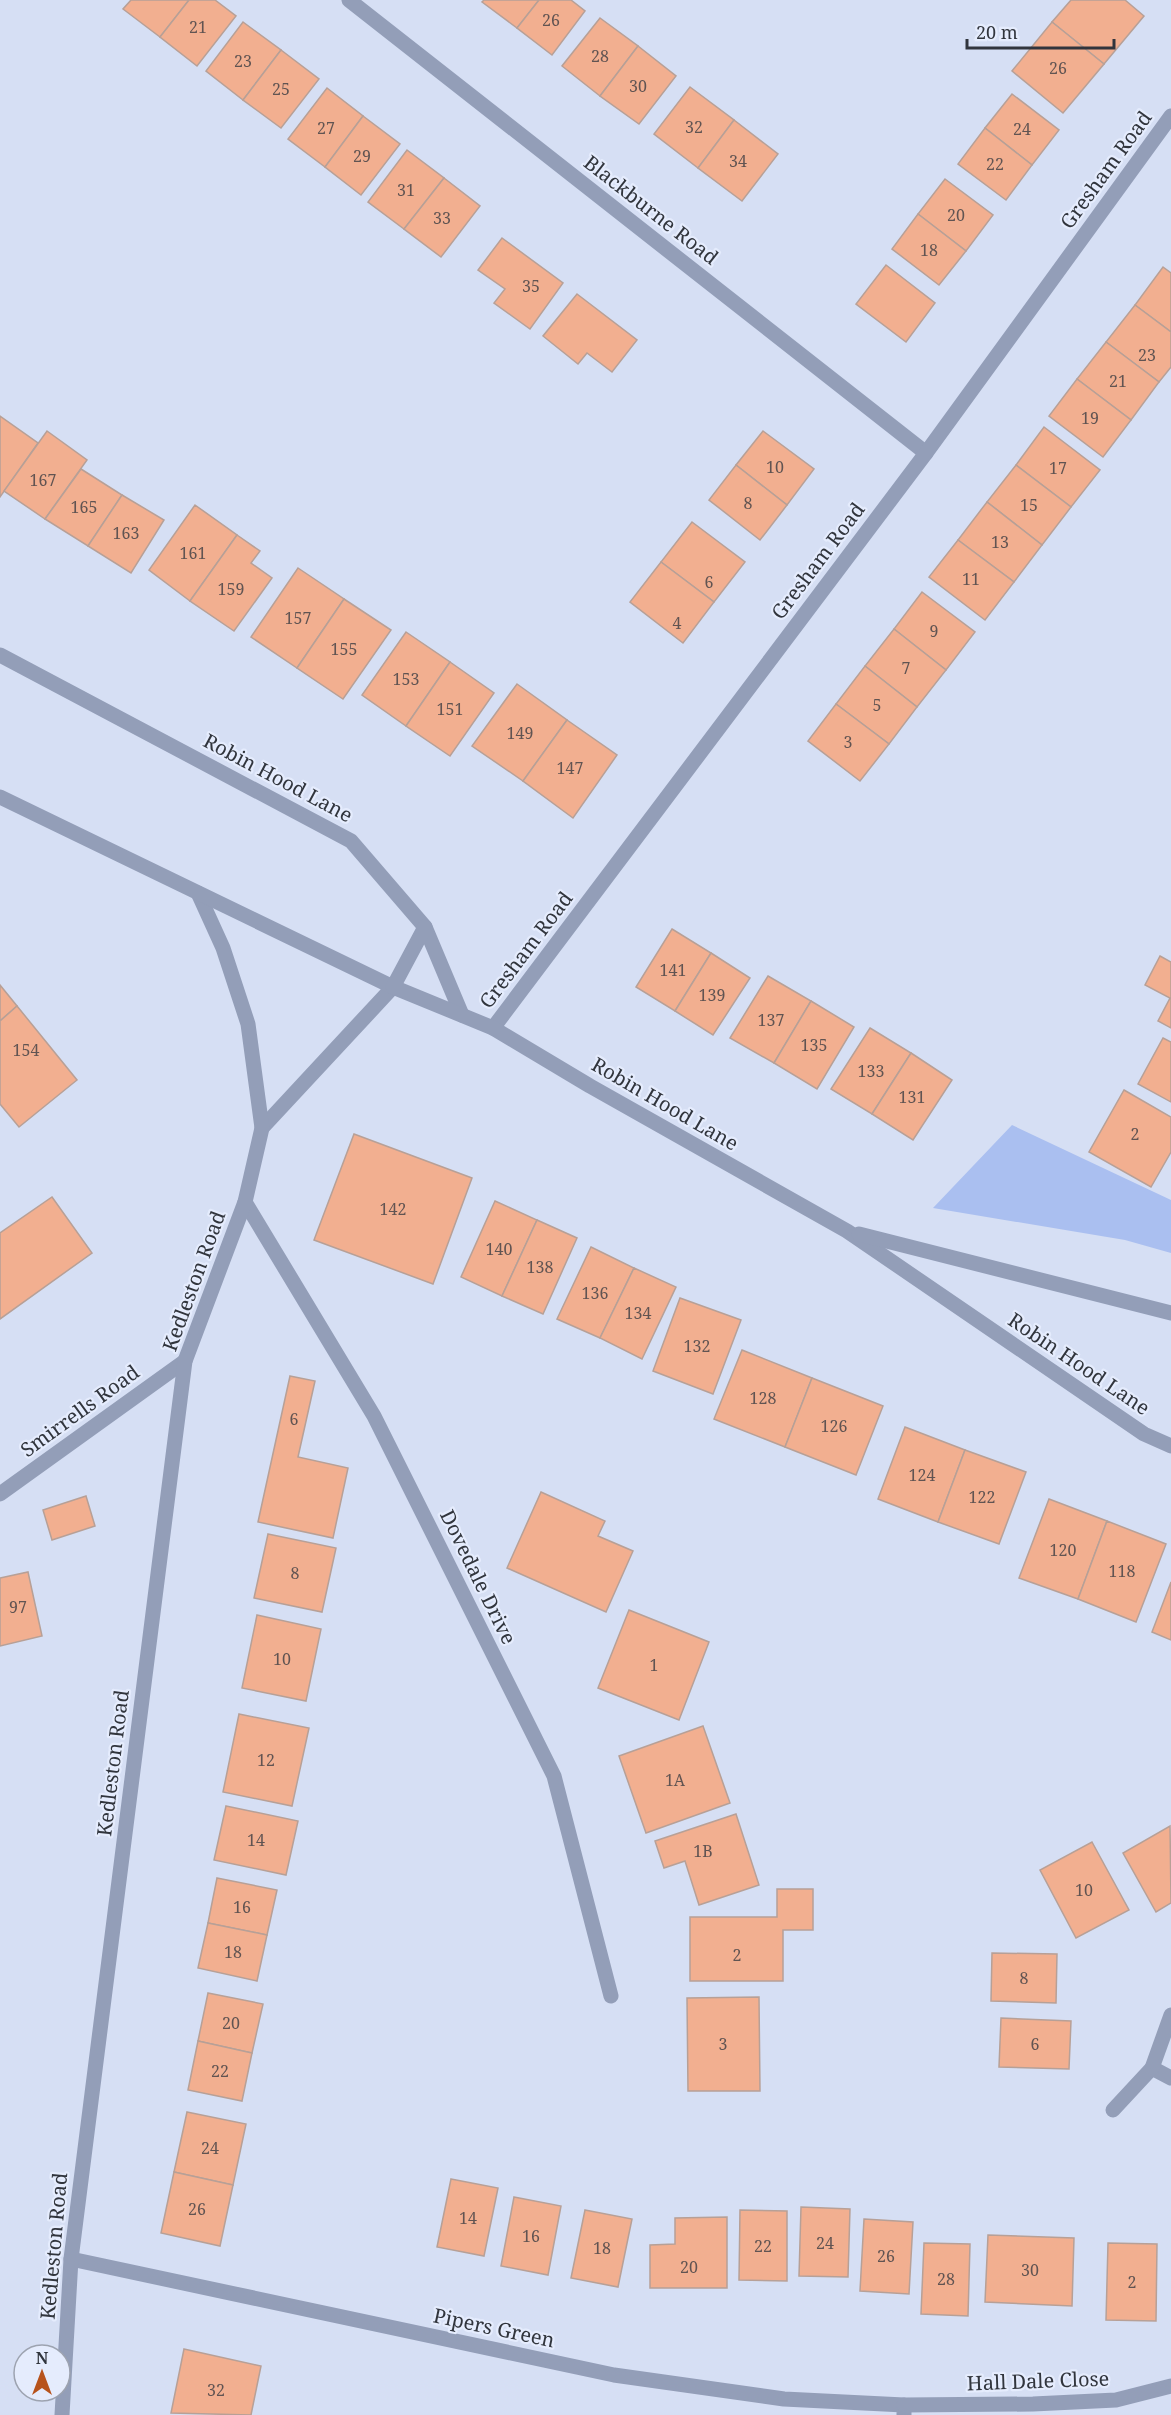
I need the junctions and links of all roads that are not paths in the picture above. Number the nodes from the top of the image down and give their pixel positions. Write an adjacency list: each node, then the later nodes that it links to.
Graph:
1 (349, 0): 3 (street, Blackburne Road)
2 (1171, 116): 3 (street, Gresham Road)
3 (926, 453): 10 (street, Gresham Road)
4 (0, 655): 7 (street, Robin Hood Lane)
5 (0, 797): 6 (street, Robin Hood Lane)
6 (198, 893): 8 (street, Robin Hood Lane); 11 (street, Kedleston Road)
7 (425, 927): 8 (street, Kedleston Road); 9 (street, Robin Hood Lane)
8 (393, 987): 9 (street, Robin Hood Lane); 11 (street, Kedleston Road)
9 (462, 1016): 10 (street, Robin Hood Lane)
10 (494, 1028): 13 (street, Robin Hood Lane)
11 (262, 1128): 12 (street, Kedleston Road)
12 (245, 1202): 15 (street, Kedleston Road); 18 (street, Dovedale Drive)
13 (847, 1232): 14 (street, Robin Hood Lane); 16 (street, Robin Hood Lane)
14 (1171, 1313)
15 (185, 1361): 17 (street, Smirrells Road); 23 (street, Kedleston Road)
16 (1171, 1446)
17 (0, 1494)
18 (611, 1996)
19 (1171, 2015): 20 (street)
20 (1152, 2068): 21 (street); 22 (street)
21 (1171, 2078)
22 (1113, 2110)
23 (71, 2259): 25 (street, Pipers Green); 26 (street, Kedleston Road)
24 (1171, 2386): 25 (street, Hall Dale Close)
25 (904, 2410)
26 (62, 2415)

